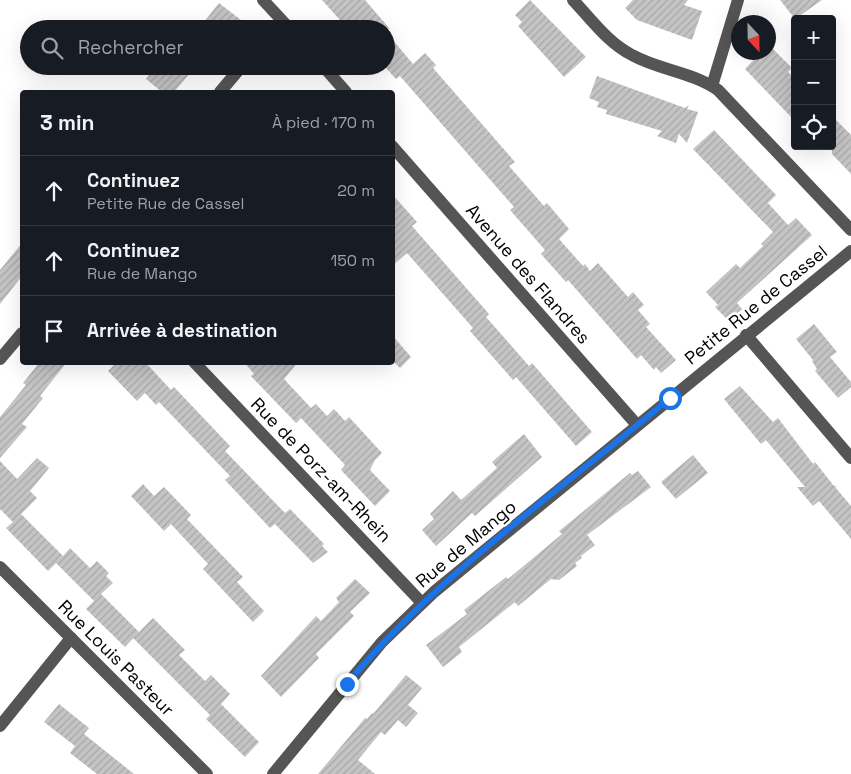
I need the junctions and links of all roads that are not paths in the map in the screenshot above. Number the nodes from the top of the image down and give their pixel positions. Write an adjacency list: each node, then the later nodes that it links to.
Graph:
1 (263, 0): 4 (street)
2 (573, 0): 7 (street)
3 (738, 0): 7 (street)
4 (279, 20)
5 (234, 75): 8 (street)
6 (331, 75): 9 (street)
7 (712, 86): 11 (street)
8 (222, 90)
9 (344, 90)
10 (395, 149): 17 (street, Avenue des Flandres)
11 (851, 230)
12 (851, 251): 14 (street, Petite Rue de Cassel)
13 (20, 335): 15 (street)
14 (746, 335): 17 (street, Petite Rue de Cassel); 18 (street)
15 (0, 360)
16 (197, 365): 20 (street, Rue de Porz-am-Rhein)
17 (637, 425): 20 (street, Rue de Mango)
18 (851, 458)
19 (0, 567): 21 (street, Rue Louis Pasteur)
20 (422, 603): 24 (street, Rue de Mango)
21 (71, 638): 22 (street); 23 (street, Rue Louis Pasteur)
22 (0, 726)
23 (207, 774)
24 (273, 774)

